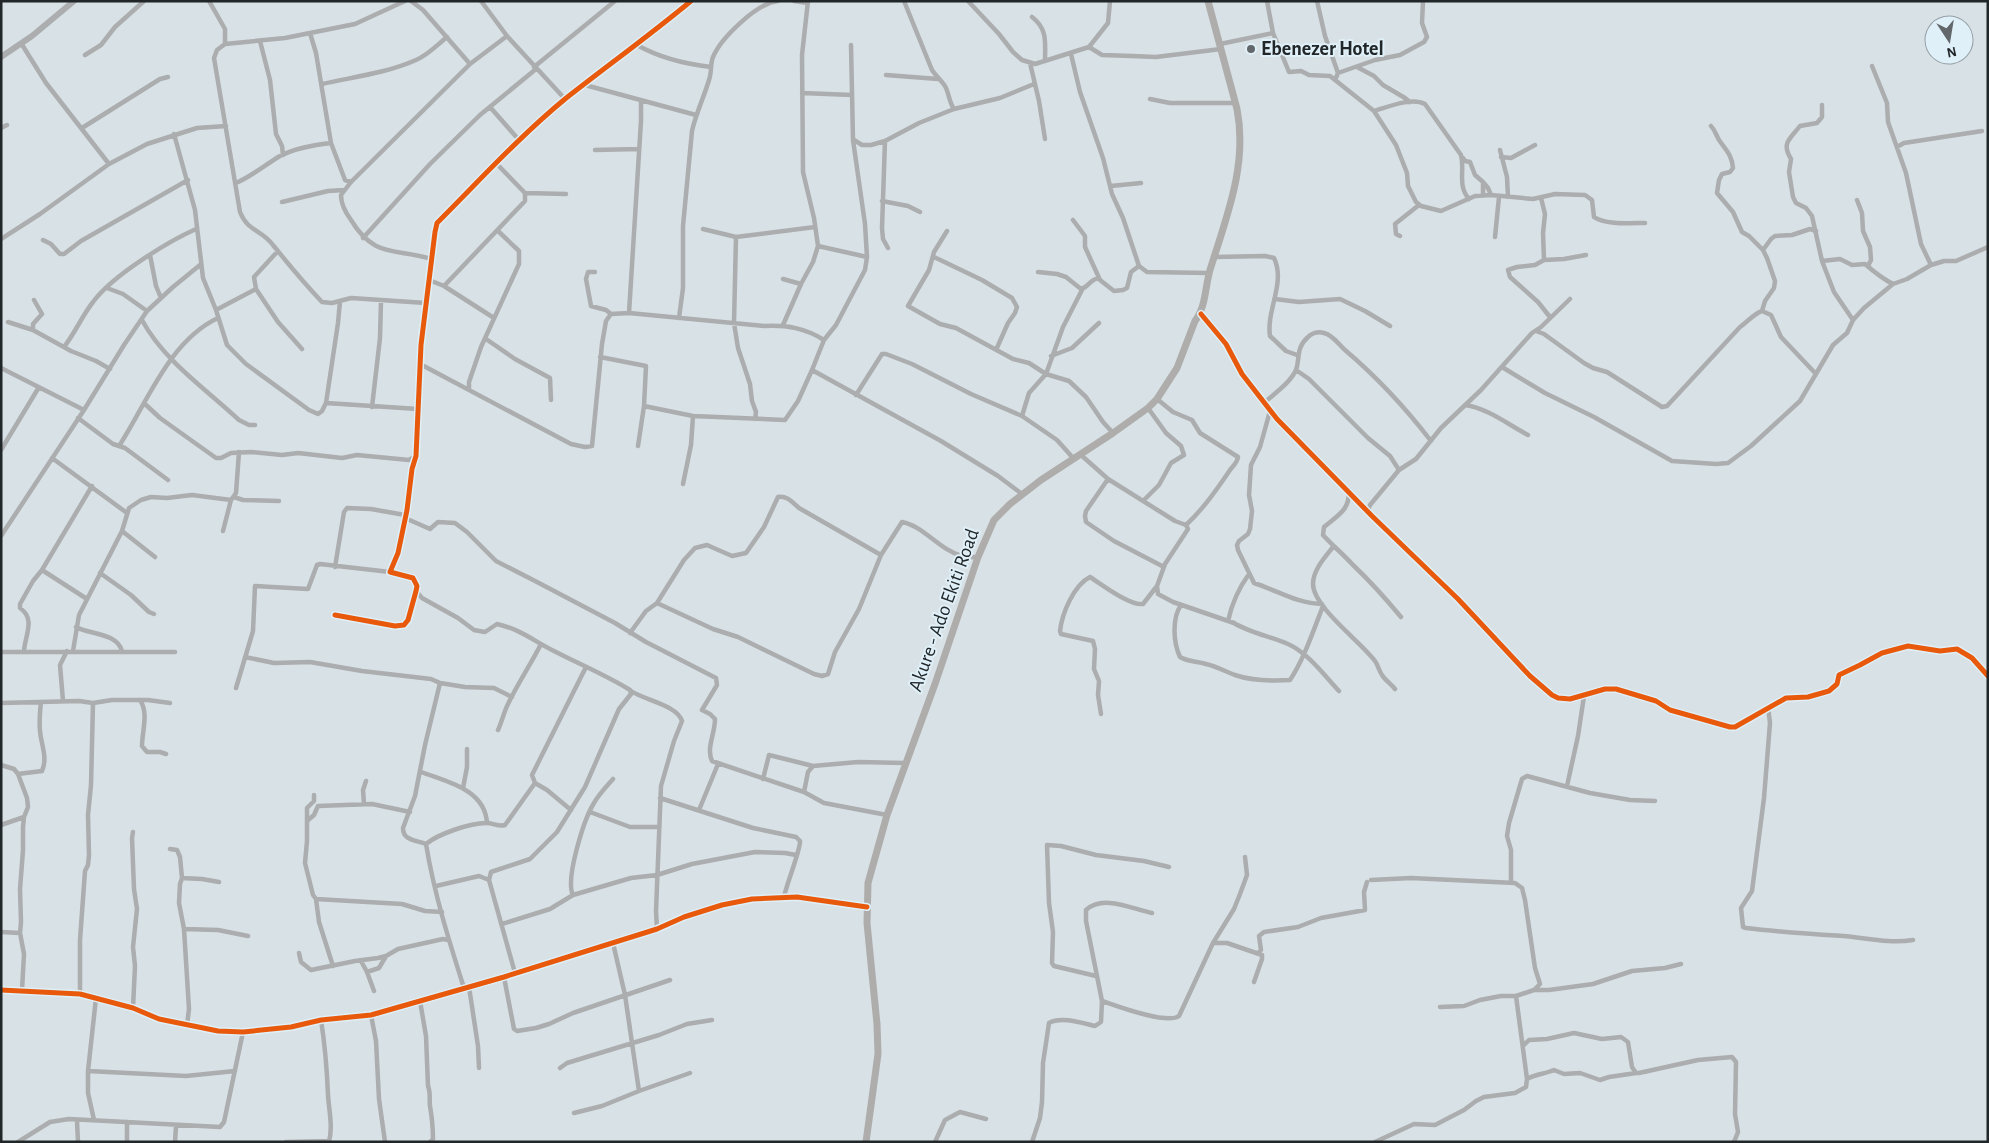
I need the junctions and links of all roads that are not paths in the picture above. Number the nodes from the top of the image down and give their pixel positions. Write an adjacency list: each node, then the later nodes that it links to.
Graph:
1 (74, 1): 26 (street)
2 (144, 1): 33 (street)
3 (209, 1): 27 (street)
4 (404, 1): 21 (street)
5 (411, 1): 23 (street)
6 (481, 1): 24 (street)
7 (615, 1): 41 (street)
8 (778, 1): 18 (street)
9 (794, 1): 19 (street)
10 (904, 1): 45 (street)
11 (968, 1): 36 (street)
12 (1110, 1): 31 (street)
13 (1208, 1): 30 (main road, Akure - Ado Ekiti Road)
14 (1267, 1): 22 (street)
15 (1317, 1): 42 (street)
16 (1423, 1): 40 (street)
17 (689, 2): 28 (street)
18 (774, 2): 39 (street)
19 (808, 2): 50 (street)
20 (1032, 17): 35 (street)
21 (310, 33): 25 (street); 47 (street)
22 (1274, 33): 30 (street); 46 (street)
23 (446, 36): 37 (street); 47 (street)
24 (507, 36): 37 (street); 41 (street)
25 (260, 41): 27 (street); 81 (street)
26 (21, 43): 34 (street); 66 (street)
27 (225, 44): 63 (street)
28 (637, 45): 39 (street); 49 (street)
29 (851, 45): 51 (street)
30 (1221, 46): 31 (street); 56 (main road, Akure - Ado Ekiti Road)
31 (1089, 47): 32 (street)
32 (1071, 54): 35 (street); 91 (street)
33 (84, 55)
34 (1, 57)
35 (1045, 61): 36 (street)
36 (1030, 63): 48 (street)
37 (470, 64): 87 (street)
38 (1872, 66): 76 (street)
39 (711, 67): 61 (street)
40 (1357, 67): 42 (street); 55 (street)
41 (534, 68): 52 (street); 58 (street)
42 (1338, 74): 46 (street)
43 (886, 76): 45 (street)
44 (168, 77): 66 (street)
45 (938, 79): 59 (street)
46 (1335, 80): 60 (street)
47 (322, 84): 73 (street)
48 (1034, 84): 59 (street); 69 (street)
49 (584, 85): 52 (street); 54 (street)
50 (802, 93): 51 (street); 108 (street)
51 (852, 95): 71 (street)
52 (565, 99): 70 (street)
53 (1150, 99): 56 (street)
54 (641, 101): 61 (street); 77 (street)
55 (1410, 102): 60 (street); 82 (street)
56 (1236, 103): 127 (main road, Akure - Ado Ekiti Road)
57 (1822, 105): 113 (street)
58 (490, 107): 70 (street); 117 (street)
59 (954, 109): 72 (street)
60 (1374, 111): 104 (street)
61 (696, 115): 167 (street)
62 (7, 125): 65 (street)
63 (226, 126): 68 (street); 89 (street)
64 (1711, 126): 123 (street)
65 (1, 128)
66 (82, 128): 85 (street)
67 (1982, 131): 76 (street)
68 (174, 134): 85 (street); 86 (street)
69 (1046, 139)
70 (519, 140): 84 (street)
71 (853, 140): 74 (street); 80 (street)
72 (886, 141): 74 (street); 102 (street)
73 (331, 143): 81 (street); 87 (street)
74 (862, 145): 80 (street)
75 (1535, 145): 83 (street)
76 (1897, 146): 133 (street)
77 (639, 149): 78 (street); 161 (street)
78 (595, 150)
79 (1500, 150): 83 (street)
80 (855, 151): 128 (street)
81 (283, 155): 89 (street)
82 (1461, 155): 88 (street); 100 (street)
83 (1501, 157): 98 (street)
84 (496, 163): 93 (street); 130 (street)
85 (109, 164): 118 (street)
86 (188, 180): 109 (street); 119 (street)
87 (352, 182): 92 (street)
88 (1483, 182): 95 (street); 96 (street)
89 (236, 183): 124 (street)
90 (1141, 183): 91 (street)
91 (1111, 186): 135 (street)
92 (344, 190): 103 (street); 117 (street)
93 (525, 193): 94 (street); 111 (street)
94 (566, 194)
95 (1491, 194): 96 (street); 97 (street)
96 (1483, 195): 100 (street)
97 (1500, 197): 98 (street); 116 (street)
98 (1508, 197): 99 (street)
99 (1541, 198): 107 (street); 131 (street)
100 (1469, 199): 104 (street)
101 (1857, 200): 136 (street)
102 (882, 201): 105 (street); 122 (street)
103 (282, 202)
104 (1419, 205): 115 (street)
105 (920, 212)
106 (1073, 220): 140 (street)
107 (1646, 223)
108 (815, 227): 114 (street); 120 (street)
109 (196, 229): 126 (street); 134 (street)
110 (703, 229): 114 (street)
111 (498, 230): 145 (street); 166 (street)
112 (947, 231): 129 (street)
113 (1816, 231): 123 (street); 132 (street)
114 (736, 236): 171 (street)
115 (1400, 236)
116 (1495, 237)
117 (364, 238): 130 (street)
118 (1, 239)
119 (43, 240)
120 (818, 246): 128 (street); 143 (street)
121 (1988, 247): 133 (street)
122 (888, 248)
123 (1763, 250): 159 (street)
124 (277, 252): 148 (street); 155 (street)
125 (1586, 254): 131 (street)
126 (150, 256): 146 (street); 149 (street)
127 (1214, 256): 139 (main road, Akure - Ado Ekiti Road); 151 (street)
128 (867, 257): 178 (street)
129 (934, 257): 181 (street); 181 (street)
130 (432, 259): 141 (street)
131 (1544, 260): 164 (street)
132 (1822, 261): 136 (street); 169 (street)
133 (1931, 265): 144 (street)
134 (200, 266): 149 (street); 158 (street)
135 (1139, 266): 139 (street); 140 (street)
136 (1868, 266): 144 (street)
137 (595, 272): 162 (street)
138 (1038, 272): 147 (street)
139 (1209, 273): 163 (main road, Akure - Ado Ekiti Road)
140 (1099, 278): 147 (street)
141 (429, 280): 145 (street); 156 (street)
142 (783, 280): 143 (street)
143 (801, 284): 173 (street)
144 (1893, 284): 169 (street)
145 (444, 286): 166 (street)
146 (107, 288): 160 (street); 179 (street)
147 (1083, 288): 183 (street)
148 (256, 289): 158 (street); 180 (street)
149 (160, 298): 160 (street)
150 (34, 300): 175 (street)
151 (1275, 300): 174 (street); 182 (street)
152 (1570, 300): 164 (street)
153 (340, 301): 154 (street); 155 (street); 157 (street)
154 (381, 302): 156 (street); 204 (street)
155 (332, 303): 157 (street)
156 (426, 303): 186 (street)
157 (339, 309): 201 (street)
158 (216, 310): 165 (street)
159 (1762, 310): 176 (street); 193 (street)
160 (147, 311): 168 (street)
161 (629, 312): 162 (street); 167 (street)
162 (611, 314): 184 (street)
163 (1201, 314): 197 (main road, Akure - Ado Ekiti Road); 199 (street)
164 (1550, 317): 176 (street)
165 (218, 318): 185 (street); 201 (street)
166 (494, 318): 177 (street)
167 (679, 318): 171 (street)
168 (142, 320): 185 (street); 189 (street)
169 (1853, 320): 193 (street)
170 (8, 322): 175 (street)
171 (734, 323): 173 (street); 212 (street)
172 (1099, 323): 183 (street)
173 (783, 326): 178 (street)
174 (1390, 326)
175 (33, 330): 179 (street)
176 (1536, 331): 187 (street)
177 (486, 339): 195 (street); 198 (street)
178 (824, 340): 190 (street)
179 (64, 347): 189 (street)
180 (302, 349)
181 (996, 350): 192 (street)
182 (1297, 355): 191 (street); 216 (street)
183 (1051, 356): 192 (street)
184 (600, 357): 195 (street); 202 (street)
185 (171, 359): 200 (street); 213 (street)
186 (420, 364): 195 (street); 206 (street)
187 (1502, 367): 193 (street); 203 (street)
188 (1, 368): 194 (street)
189 (110, 369): 207 (street)
190 (812, 370): 196 (street); 212 (street)
191 (1296, 370): 199 (street); 224 (street)
192 (1046, 374): 210 (street); 214 (street)
193 (1816, 374)
194 (38, 387): 207 (street); 219 (street)
195 (469, 389)
196 (856, 395): 210 (street); 230 (street)
197 (1157, 399): 205 (main road, Akure - Ado Ekiti Road); 237 (street)
198 (551, 400)
199 (1264, 403): 208 (street)
200 (145, 404): 217 (street); 220 (street)
201 (326, 404): 204 (street)
202 (644, 406): 209 (street); 218 (street)
203 (1465, 406): 215 (street); 216 (street)
204 (372, 407): 206 (street)
205 (1148, 408): 214 (main road, Akure - Ado Ekiti Road); 233 (street)
206 (418, 409): 221 (street)
207 (84, 410): 211 (street)
208 (1270, 410): 229 (street); 250 (street)
209 (693, 416): 212 (street); 227 (street)
210 (1022, 416): 222 (street)
211 (78, 418): 217 (street); 223 (street)
212 (755, 419)
213 (255, 425)
214 (1113, 433): 222 (main road, Akure - Ado Ekiti Road)
215 (1528, 435)
216 (1431, 441): 224 (street)
217 (119, 446): 226 (street)
218 (638, 446)
219 (1, 450)
220 (239, 452): 221 (street); 231 (street)
221 (416, 456): 236 (street)
222 (1078, 457): 225 (street); 230 (main road, Akure - Ado Ekiti Road)
223 (52, 458): 228 (street); 240 (street)
224 (1399, 470): 234 (street)
225 (1108, 479): 233 (street); 246 (street)
226 (168, 480)
227 (683, 484)
228 (92, 486): 235 (street); 247 (street)
229 (1349, 490): 234 (street); 241 (street)
230 (1022, 494): 244 (main road, Akure - Ado Ekiti Road)
231 (233, 498): 232 (street); 235 (street); 238 (street)
232 (279, 501)
233 (1143, 501): 237 (street)
234 (1368, 510): 278 (street)
235 (127, 513): 239 (street)
236 (405, 516): 245 (street); 248 (street); 262 (street)
237 (1186, 525): 246 (street)
238 (223, 530)
239 (122, 531): 243 (street); 249 (street)
240 (1, 536)
241 (1333, 547): 256 (street); 259 (street)
242 (882, 555): 244 (street); 254 (street); 254 (street)
243 (155, 557)
244 (978, 557): 291 (main road, Akure - Ado Ekiti Road)
245 (335, 566): 248 (street); 270 (street)
246 (1164, 567): 251 (street)
247 (42, 570): 253 (street); 264 (street)
248 (390, 572): 252 (street)
249 (100, 573): 253 (street); 257 (street)
250 (1249, 574): 256 (street); 260 (street)
251 (1157, 586): 255 (street); 287 (street)
252 (416, 591): 258 (street); 263 (street)
253 (87, 599): 261 (street)
254 (657, 602): 262 (street)
255 (1181, 605): 260 (street); 269 (street)
256 (1322, 605): 269 (street); 275 (street)
257 (154, 614)
258 (335, 615)
259 (1400, 617)
260 (1228, 621): 269 (street)
261 (76, 627): 265 (street); 266 (street)
262 (630, 633): 292 (street)
263 (541, 644): 271 (street); 279 (street)
264 (24, 651): 265 (street); 267 (street)
265 (70, 651): 266 (street); 281 (street)
266 (122, 651): 268 (street)
267 (1, 652)
268 (175, 652)
269 (1304, 655): 277 (street)
270 (246, 657): 273 (street); 274 (street)
271 (586, 667): 276 (street); 300 (street)
272 (1988, 676): 286 (street)
273 (440, 683): 279 (street); 295 (street)
274 (236, 688)
275 (1395, 689)
276 (630, 690): 305 (street); 308 (street)
277 (1339, 691)
278 (1584, 696): 286 (street); 301 (street)
279 (512, 697): 288 (street)
280 (140, 700): 284 (street); 285 (street); 290 (street)
281 (63, 701): 282 (street); 284 (street)
282 (41, 702): 283 (street); 296 (street)
283 (1, 703)
284 (93, 703): 365 (street)
285 (170, 703)
286 (1765, 708): 345 (street)
287 (1101, 714)
288 (498, 730)
289 (467, 749): 302 (street)
290 (166, 754)
291 (905, 763): 294 (street); 312 (main road, Akure - Ado Ekiti Road)
292 (718, 764): 297 (street); 309 (street)
293 (1, 765): 296 (street)
294 (813, 766): 297 (street); 303 (street)
295 (421, 772): 302 (street); 310 (street)
296 (18, 774): 313 (street)
297 (763, 778): 303 (street)
298 (614, 779): 311 (street)
299 (366, 781): 307 (street)
300 (535, 783): 308 (street); 316 (street)
301 (1567, 786): 306 (street); 330 (street)
302 (463, 788): 316 (street)
303 (804, 792): 312 (street)
304 (314, 795): 315 (street)
305 (660, 798): 309 (street); 319 (street)
306 (1655, 802)
307 (364, 804): 310 (street); 315 (street)
308 (571, 810): 328 (street)
309 (699, 810): 323 (street)
310 (410, 812): 321 (street)
311 (590, 812): 319 (street); 332 (street)
312 (886, 815): 335 (main road, Akure - Ado Ekiti Road)
313 (24, 817): 314 (street); 318 (street)
314 (14, 820): 317 (street); 318 (street)
315 (307, 821): 334 (street)
316 (487, 823): 321 (street)
317 (1, 825)
318 (23, 827): 342 (street)
319 (658, 827): 326 (street)
320 (133, 832): 372 (street)
321 (426, 844): 331 (street)
322 (170, 849): 327 (street)
323 (796, 855): 326 (street); 333 (street)
324 (1245, 857): 347 (street)
325 (1169, 867): 356 (street)
326 (657, 875): 332 (street); 340 (street)
327 (182, 878): 329 (street); 339 (street)
328 (489, 880): 331 (street); 338 (street)
329 (219, 882)
330 (1512, 882): 348 (street); 363 (street)
331 (436, 886): 336 (street)
332 (574, 895): 338 (street)
333 (784, 897): 335 (street); 340 (street)
334 (316, 899): 336 (street); 353 (street)
335 (867, 907): 402 (main road, Akure - Ado Ekiti Road)
336 (442, 912): 344 (street)
337 (1152, 913): 356 (street)
338 (502, 924): 355 (street)
339 (184, 929): 343 (street); 376 (street)
340 (657, 929): 346 (street)
341 (1, 932): 342 (street)
342 (20, 933): 362 (street)
343 (248, 936)
344 (448, 940): 350 (street); 360 (street)
345 (1913, 940)
346 (613, 943): 355 (street); 366 (street)
347 (1213, 943): 348 (street); 370 (street)
348 (1258, 953): 359 (street)
349 (299, 954): 353 (street)
350 (386, 956): 351 (street); 354 (street)
351 (361, 961): 353 (street); 354 (street)
352 (1681, 964): 363 (street)
353 (333, 966)
354 (367, 972): 364 (street)
355 (515, 973): 357 (street)
356 (1096, 976): 370 (street)
357 (504, 977): 360 (street); 366 (street)
358 (670, 980): 366 (street)
359 (1254, 982)
360 (467, 988): 369 (street); 380 (street)
361 (1, 990): 362 (street)
362 (22, 990): 365 (street)
363 (1534, 990): 367 (street)
364 (374, 991)
365 (80, 994): 368 (street)
366 (625, 996): 378 (street)
367 (1516, 996): 371 (street); 379 (street)
368 (96, 998): 372 (street); 382 (street)
369 (420, 1001): 373 (street); 401 (street)
370 (1102, 1001): 404 (street)
371 (1440, 1007)
372 (133, 1008): 376 (street)
373 (371, 1015): 374 (street); 400 (street)
374 (321, 1020): 377 (street); 399 (street)
375 (712, 1020): 378 (street)
376 (187, 1025): 377 (street)
377 (243, 1032): 383 (street)
378 (632, 1043): 381 (street); 387 (street)
379 (1523, 1046): 385 (street); 386 (street)
380 (479, 1068)
381 (560, 1068)
382 (88, 1071): 383 (street); 391 (street)
383 (234, 1071): 393 (street)
384 (690, 1073): 387 (street)
385 (1636, 1073): 386 (street); 406 (street)
386 (1528, 1079): 405 (street)
387 (639, 1091): 388 (street)
388 (574, 1113)
389 (986, 1119): 403 (street)
390 (77, 1120): 391 (street); 394 (street); 395 (street)
391 (94, 1120): 392 (street)
392 (127, 1122): 393 (street); 396 (street)
393 (176, 1126): 397 (street)
394 (18, 1142)
395 (78, 1142)
396 (127, 1142)
397 (175, 1142)
398 (286, 1142): 399 (street)
399 (329, 1142)
400 (385, 1142)
401 (430, 1142)
402 (866, 1142)
403 (935, 1142)
404 (1032, 1142)
405 (1375, 1142)
406 (1734, 1142)

